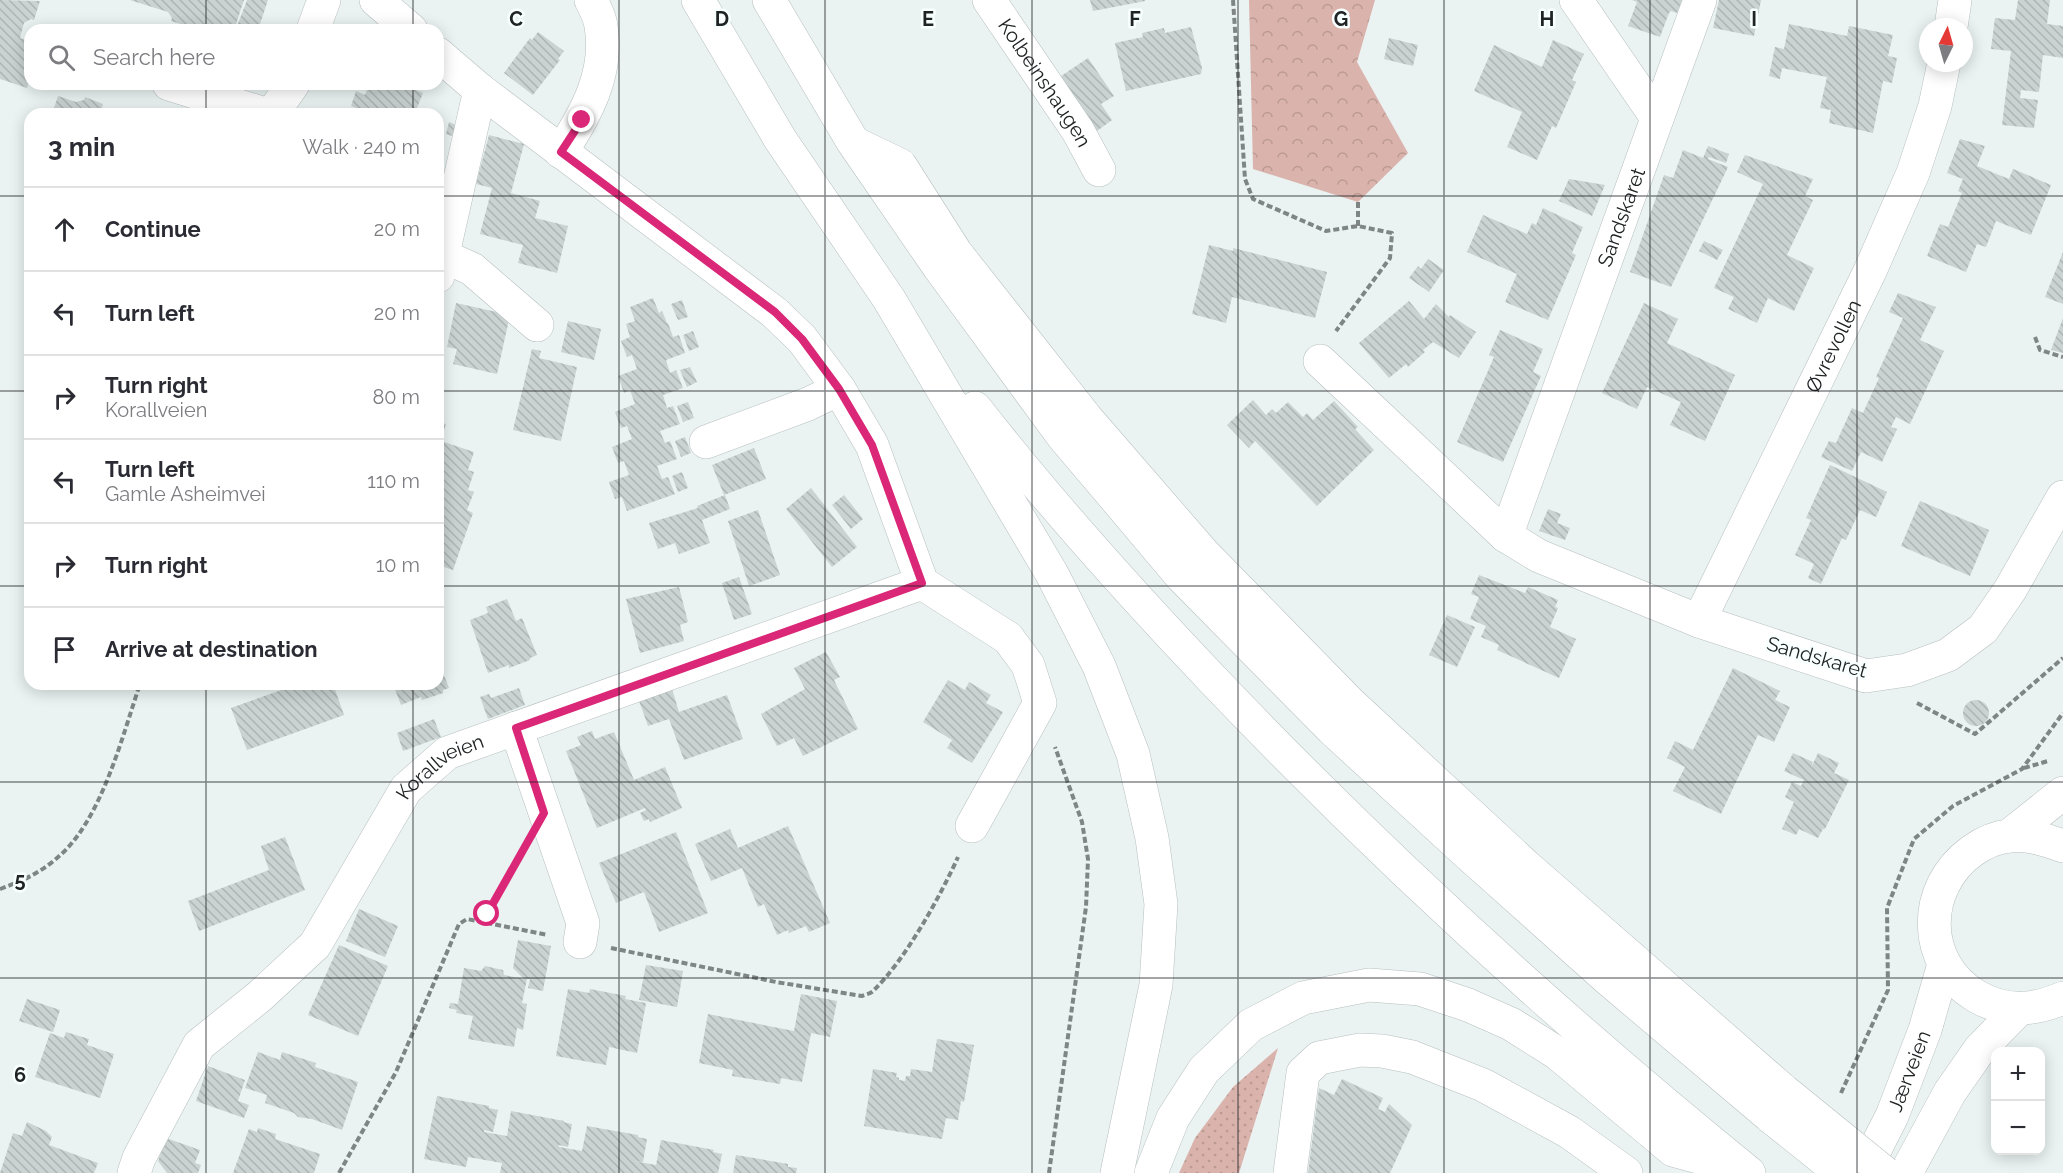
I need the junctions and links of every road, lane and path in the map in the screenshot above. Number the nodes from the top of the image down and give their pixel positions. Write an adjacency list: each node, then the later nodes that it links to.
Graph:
1 (324, 0): 12 (main road)
2 (376, 0): 13 (main road)
3 (591, 0): 22 (main road)
4 (698, 0): 28 (main road)
5 (769, 0): 57 (main road)
6 (989, 0): 23 (main road, Kolbeinshaugen)
7 (1233, 0): 25 (path)
8 (1576, 0): 21 (main road)
9 (1700, 0): 21 (main road, Sandskaret)
10 (1955, 0): 11 (main road)
11 (1952, 18)
12 (315, 24)
13 (404, 24)
14 (444, 59): 18 (main road)
15 (1942, 72): 38 (main road, Øvrevollen)
16 (188, 90): 19 (main road)
17 (289, 90): 20 (main road)
18 (480, 90): 22 (main road); 26 (main road)
19 (246, 108)
20 (276, 108)
21 (1657, 118): 36 (main road, Sandskaret)
22 (561, 152): 33 (main road)
23 (1099, 170)
24 (1358, 202): 25 (path)
25 (1358, 226): 32 (path)
26 (444, 248)
27 (444, 266): 29 (main road)
28 (889, 298): 58 (main road); 62 (main road)
29 (537, 325)
30 (2036, 337): 31 (path)
31 (2063, 357)
32 (1320, 361): 36 (main road, Sandskaret)
33 (839, 389): 34 (main road); 37 (main road)
34 (706, 442)
35 (2063, 496): 38 (main road, Sandskaret)
36 (1506, 536): 38 (main road, Sandskaret)
37 (922, 583): 42 (main road); 43 (main road, Korallveien)
38 (1700, 621)
39 (2063, 657): 41 (path)
40 (138, 690): 51 (path)
41 (1916, 702)
42 (1040, 703): 48 (main road); 61 (path)
43 (516, 728): 47 (main road); 59 (main road, Korallveien)
44 (2053, 759): 45 (path)
45 (2022, 769)
46 (2063, 793): 49 (main road)
47 (544, 813): 52 (path); 53 (main road)
48 (972, 826): 53 (path)
49 (2009, 836): 50 (main road); 54 (main road)
50 (2063, 846)
51 (0, 889)
52 (485, 923): 53 (path); 60 (path)
53 (580, 942)
54 (1944, 964): 56 (main road); 67 (main road, Jærveien)
55 (2063, 998): 56 (main road)
56 (2018, 1010): 69 (main road, Jærveien)
57 (1778, 1104): 66 (main road, bridge); 68 (main road, bridge)
58 (1748, 1172): 63 (main road)
59 (134, 1173)
60 (339, 1173)
61 (1048, 1173)
62 (1117, 1173)
63 (1151, 1173)
64 (1290, 1173): 65 (main road)
65 (1626, 1173)
66 (1840, 1173)
67 (1863, 1173)
68 (1886, 1173)
69 (1905, 1173)

